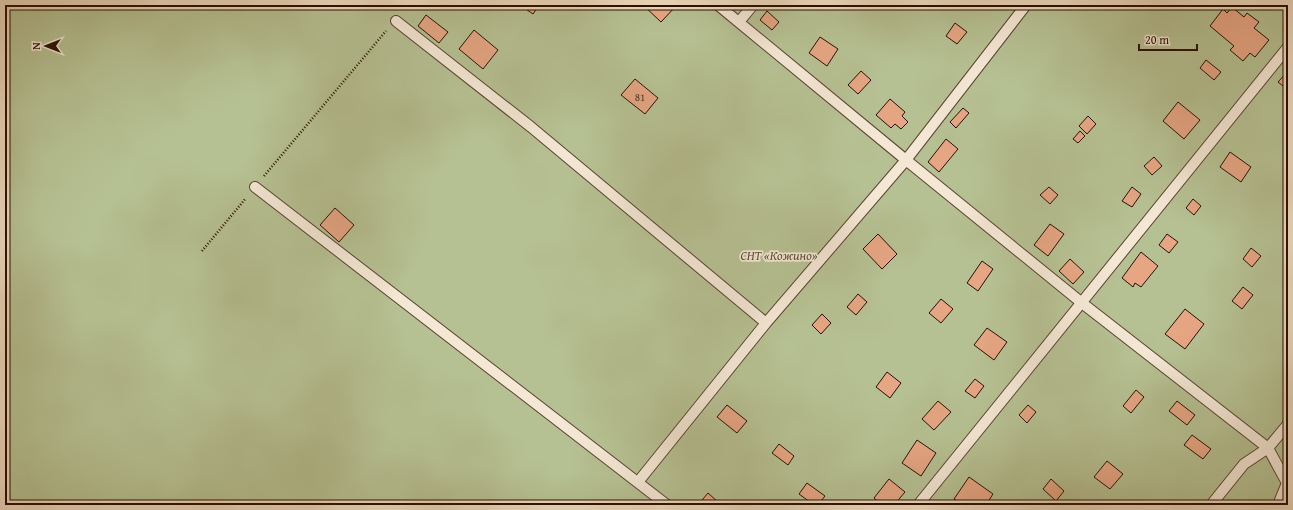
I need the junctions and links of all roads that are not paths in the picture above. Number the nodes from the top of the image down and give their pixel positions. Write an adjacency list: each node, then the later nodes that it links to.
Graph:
1 (718, 5): 5 (lane)
2 (753, 5): 5 (lane)
3 (1026, 5): 7 (lane)
4 (396, 20): 10 (lane)
5 (739, 22): 7 (lane)
6 (1288, 47): 9 (lane)
7 (906, 160): 9 (lane); 10 (lane)
8 (256, 186): 13 (lane)
9 (1082, 303): 12 (lane); 15 (lane)
10 (766, 323): 13 (lane)
11 (1288, 424): 12 (lane)
12 (1268, 448): 16 (lane); 17 (lane)
13 (638, 482): 14 (lane)
14 (667, 505)
15 (918, 505)
16 (1211, 505)
17 (1278, 505)

